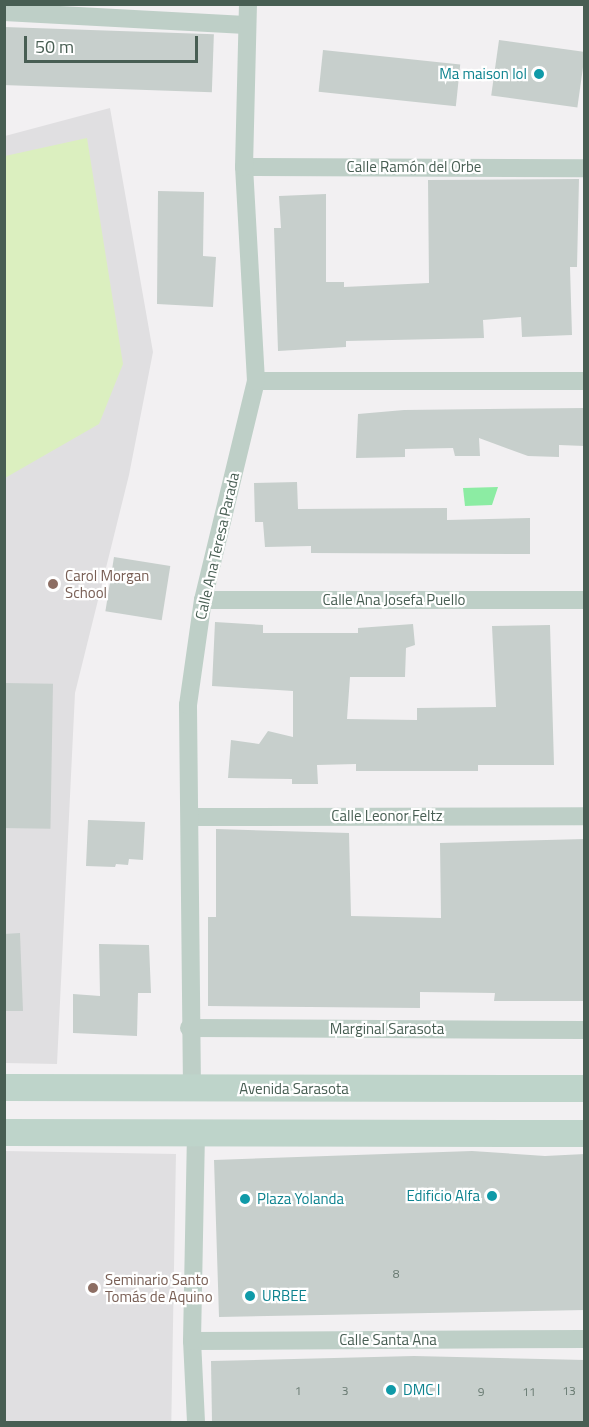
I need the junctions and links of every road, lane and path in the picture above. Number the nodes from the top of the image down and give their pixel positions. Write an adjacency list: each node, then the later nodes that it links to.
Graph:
1 (248, 4): 3 (street, Calle Ana Teresa Parada)
2 (4, 12): 3 (street)
3 (246, 25): 4 (street, Calle Ana Teresa Parada)
4 (244, 167): 5 (street, Calle Ramón del Orbe); 6 (street, Calle Ana Teresa Parada)
5 (585, 168)
6 (255, 381): 7 (street); 8 (street, Calle Ana Teresa Parada)
7 (585, 381)
8 (203, 600): 9 (street, Calle Ana Josefa Puello); 11 (street, Calle Ana Teresa Parada)
9 (585, 600)
10 (585, 816): 11 (street, Calle Leonor Feltz)
11 (190, 817): 12 (street, Calle Ana Teresa Parada)
12 (189, 1028): 13 (street, Marginal Sarasota); 16 (street, Calle Ana Teresa Parada)
13 (585, 1030)
14 (4, 1087): 16 (main road, Avenida Sarasota)
15 (585, 1088): 16 (main road, Avenida Sarasota)
16 (192, 1089)
17 (4, 1132): 18 (main road)
18 (196, 1133): 19 (main road); 21 (street)
19 (585, 1133)
20 (585, 1340): 21 (street, Calle Santa Ana)
21 (192, 1341): 22 (street)
22 (196, 1422)

